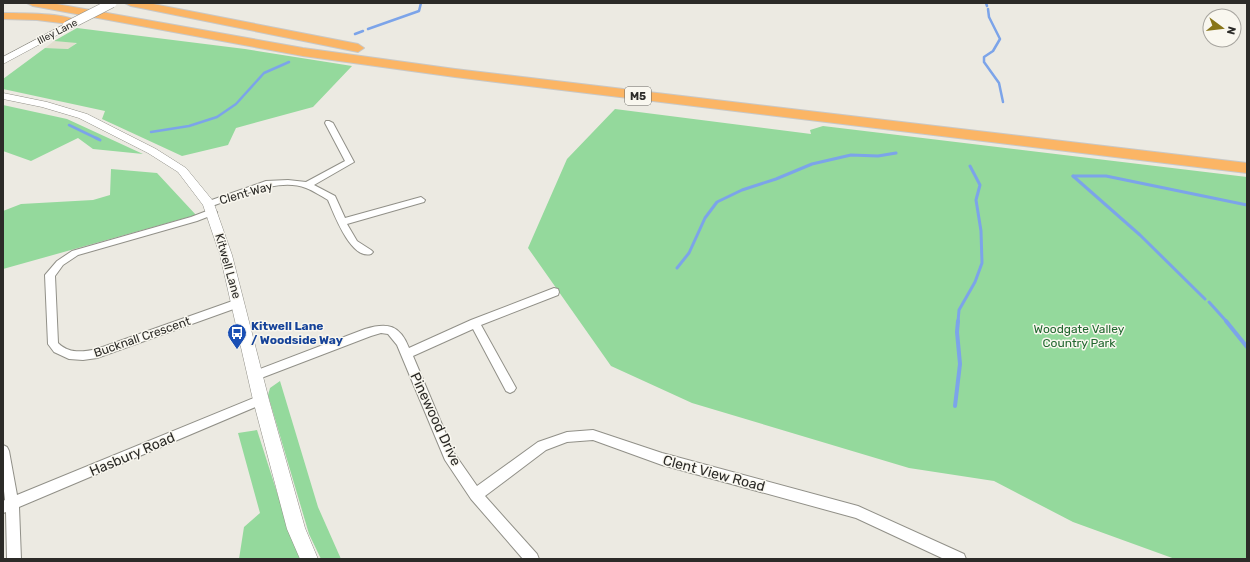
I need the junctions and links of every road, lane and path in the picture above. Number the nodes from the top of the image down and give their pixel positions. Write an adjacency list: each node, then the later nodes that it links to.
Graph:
1 (33, 3): 7 (highway, M5)
2 (88, 3): 6 (highway, M5)
3 (112, 3): 8 (street, Illey Lane, bridge)
4 (131, 3): 6 (highway)
5 (3, 16): 7 (highway)
6 (374, 51): 11 (highway, M5)
7 (303, 52): 12 (highway, M5)
8 (3, 61)
9 (3, 96): 15 (street, Kitwell Lane)
10 (329, 123): 13 (street)
11 (1247, 156)
12 (1247, 168)
13 (307, 185): 15 (street, Clent Way); 16 (street, Clent Way)
14 (421, 200): 16 (street)
15 (210, 208): 19 (street, Kitwell Lane); 19 (street, Bucknall Crescent)
16 (342, 222): 17 (street, Clent Way)
17 (368, 252)
18 (554, 292): 20 (street)
19 (238, 303): 22 (street, Kitwell Lane)
20 (475, 323): 21 (street); 23 (street)
21 (406, 354): 22 (street, Pinewood Drive); 26 (street, Pinewood Drive)
22 (256, 375): 24 (street, Kitwell Lane)
23 (510, 388)
24 (261, 400): 27 (street, Hasbury Road); 29 (street, Kitwell Lane)
25 (3, 451): 27 (street)
26 (476, 495): 30 (street, Pinewood Drive); 31 (street, Clent View Road)
27 (8, 504): 28 (street)
28 (14, 559)
29 (309, 559)
30 (532, 559)
31 (959, 559)

